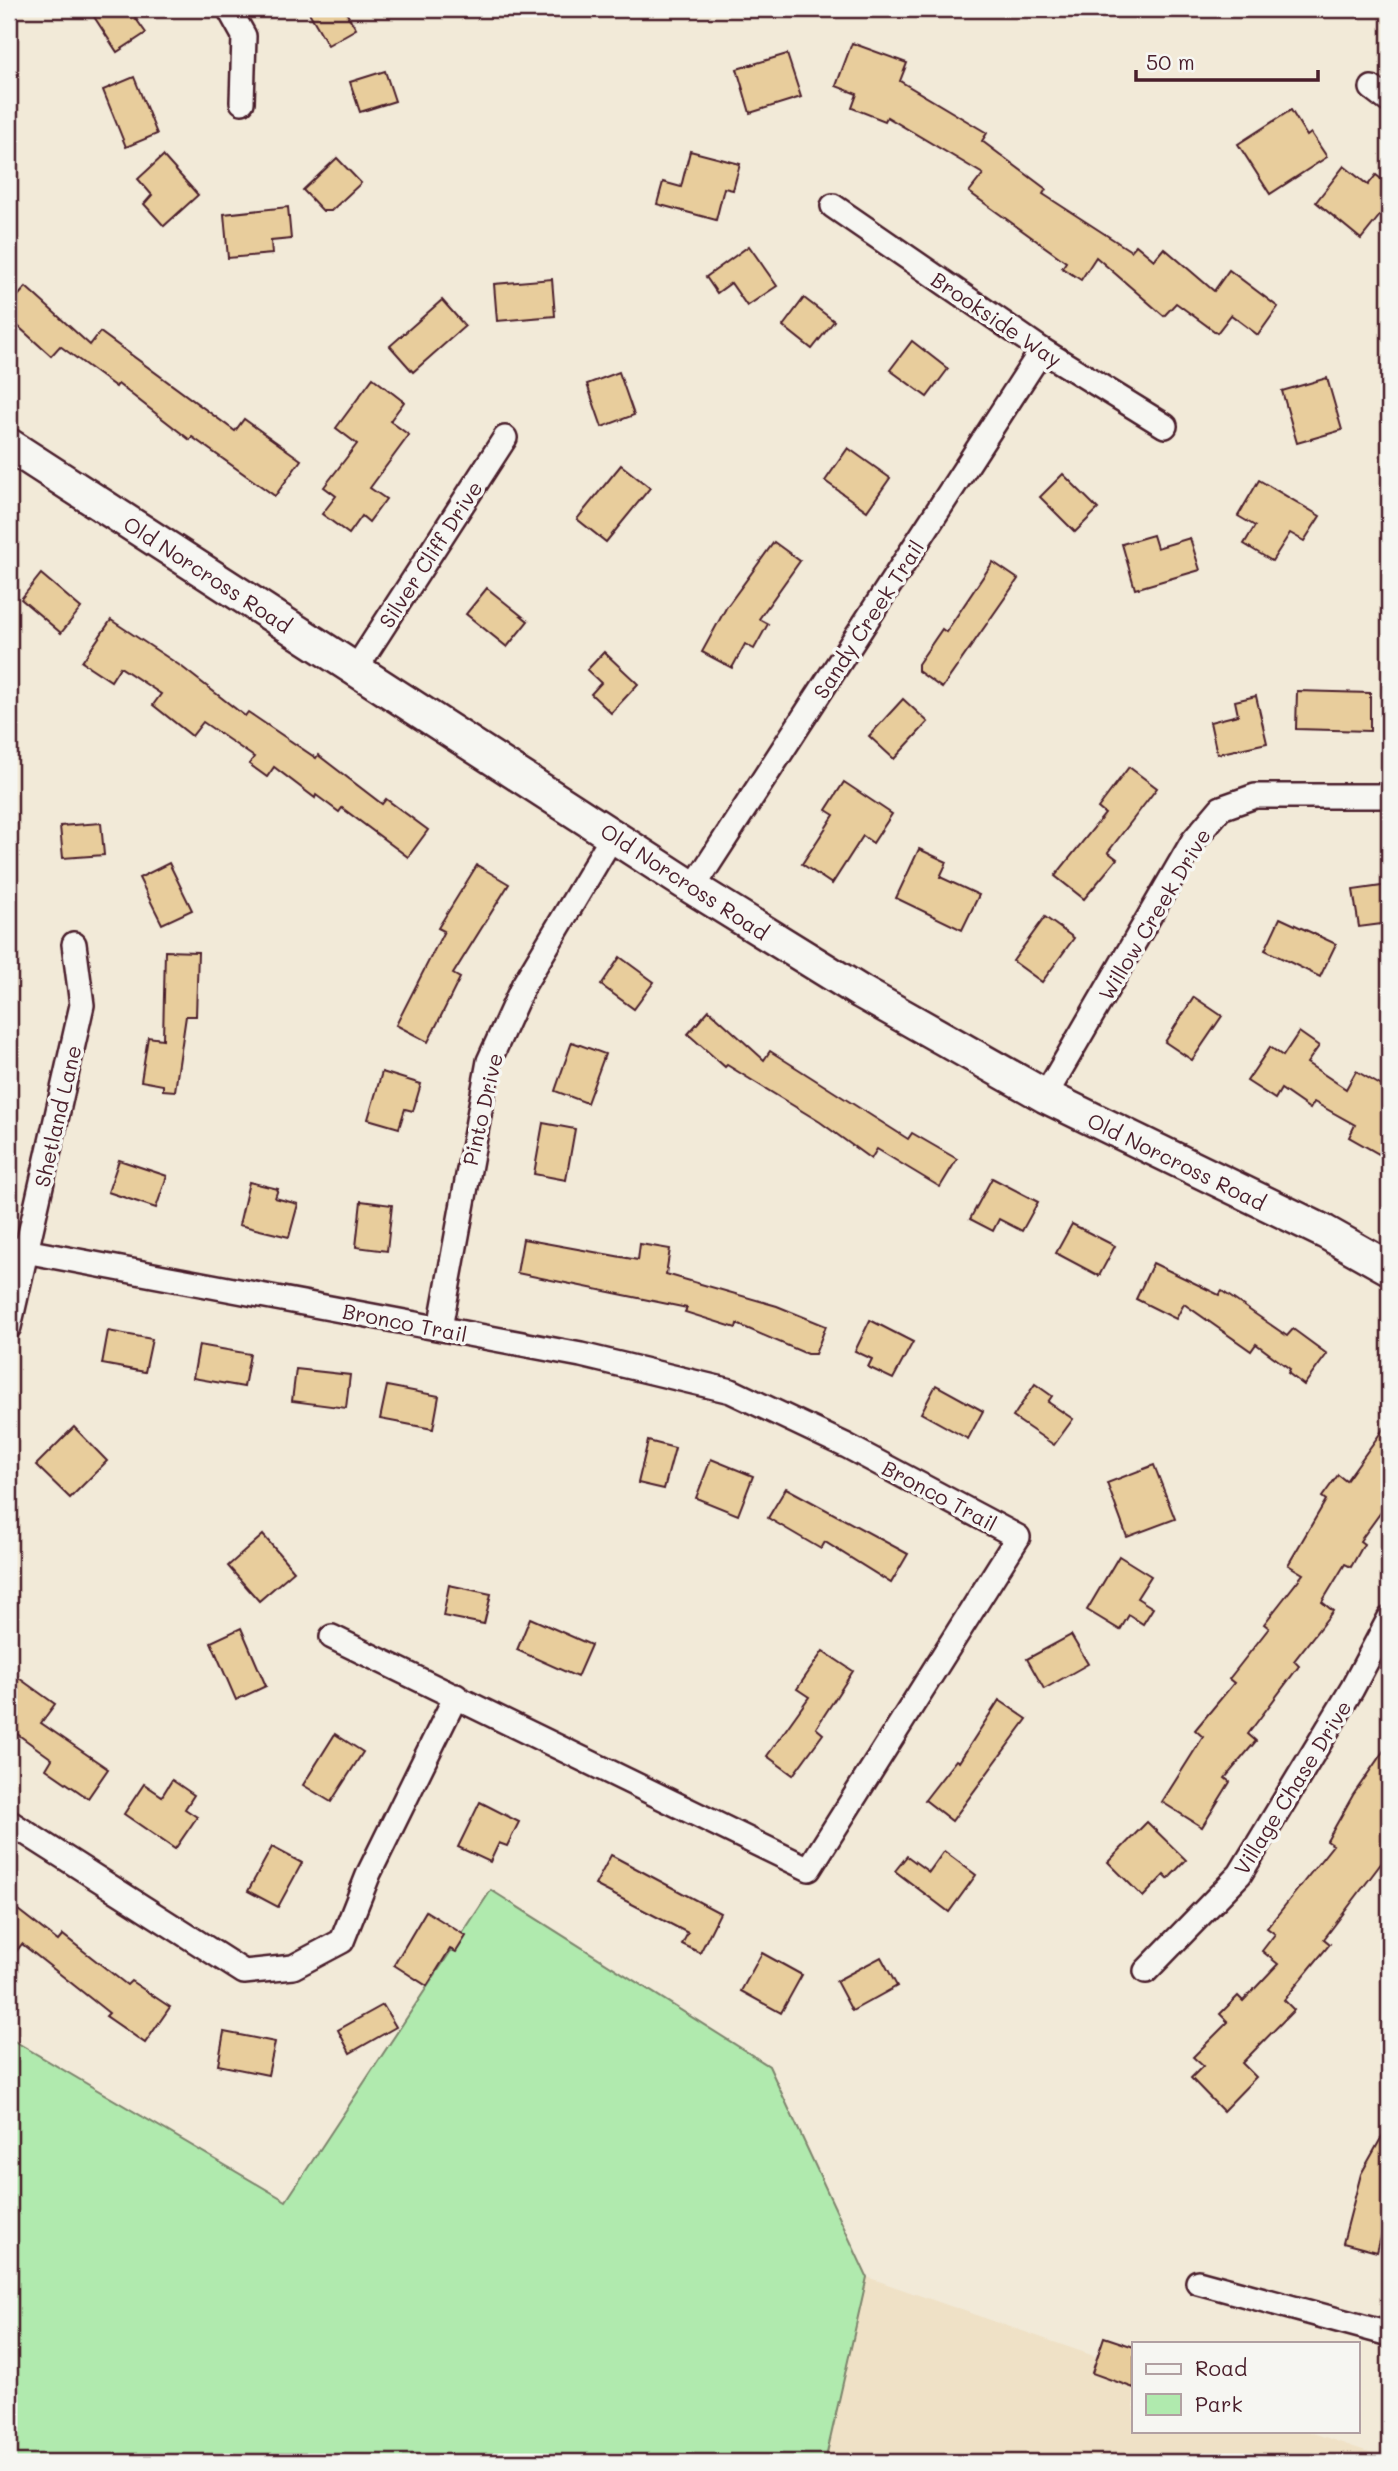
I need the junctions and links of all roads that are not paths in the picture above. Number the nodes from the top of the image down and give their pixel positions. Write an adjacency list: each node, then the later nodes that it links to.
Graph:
1 (229, 9): 2 (street)
2 (242, 102)
3 (833, 206): 4 (street, Brookside Way)
4 (1042, 350): 5 (street, Brookside Way); 11 (street, Sandy Creek Trail)
5 (1165, 426)
6 (505, 438): 8 (street, Silver Cliff Drive)
7 (9, 445): 8 (street, Old Norcross Road)
8 (355, 670): 10 (street, Old Norcross Road)
9 (1389, 796): 13 (street, Willow Creek Drive)
10 (613, 835): 11 (street, Old Norcross Road); 17 (street, Pinto Drive)
11 (694, 888): 13 (street, Old Norcross Road)
12 (74, 944): 14 (street, Shetland Lane)
13 (1045, 1096): 15 (street, Old Norcross Road)
14 (18, 1250): 16 (street, Shetland Lane); 17 (street, Bronco Trail)
15 (1389, 1268)
16 (9, 1327)
17 (440, 1328): 20 (street, Bronco Trail)
18 (1389, 1619): 22 (street, Village Chase Drive)
19 (332, 1637): 20 (street, Bronco Trail)
20 (456, 1696): 21 (street)
21 (9, 1822)
22 (1146, 1971)
23 (1198, 2283): 24 (street)
24 (1389, 2334)

